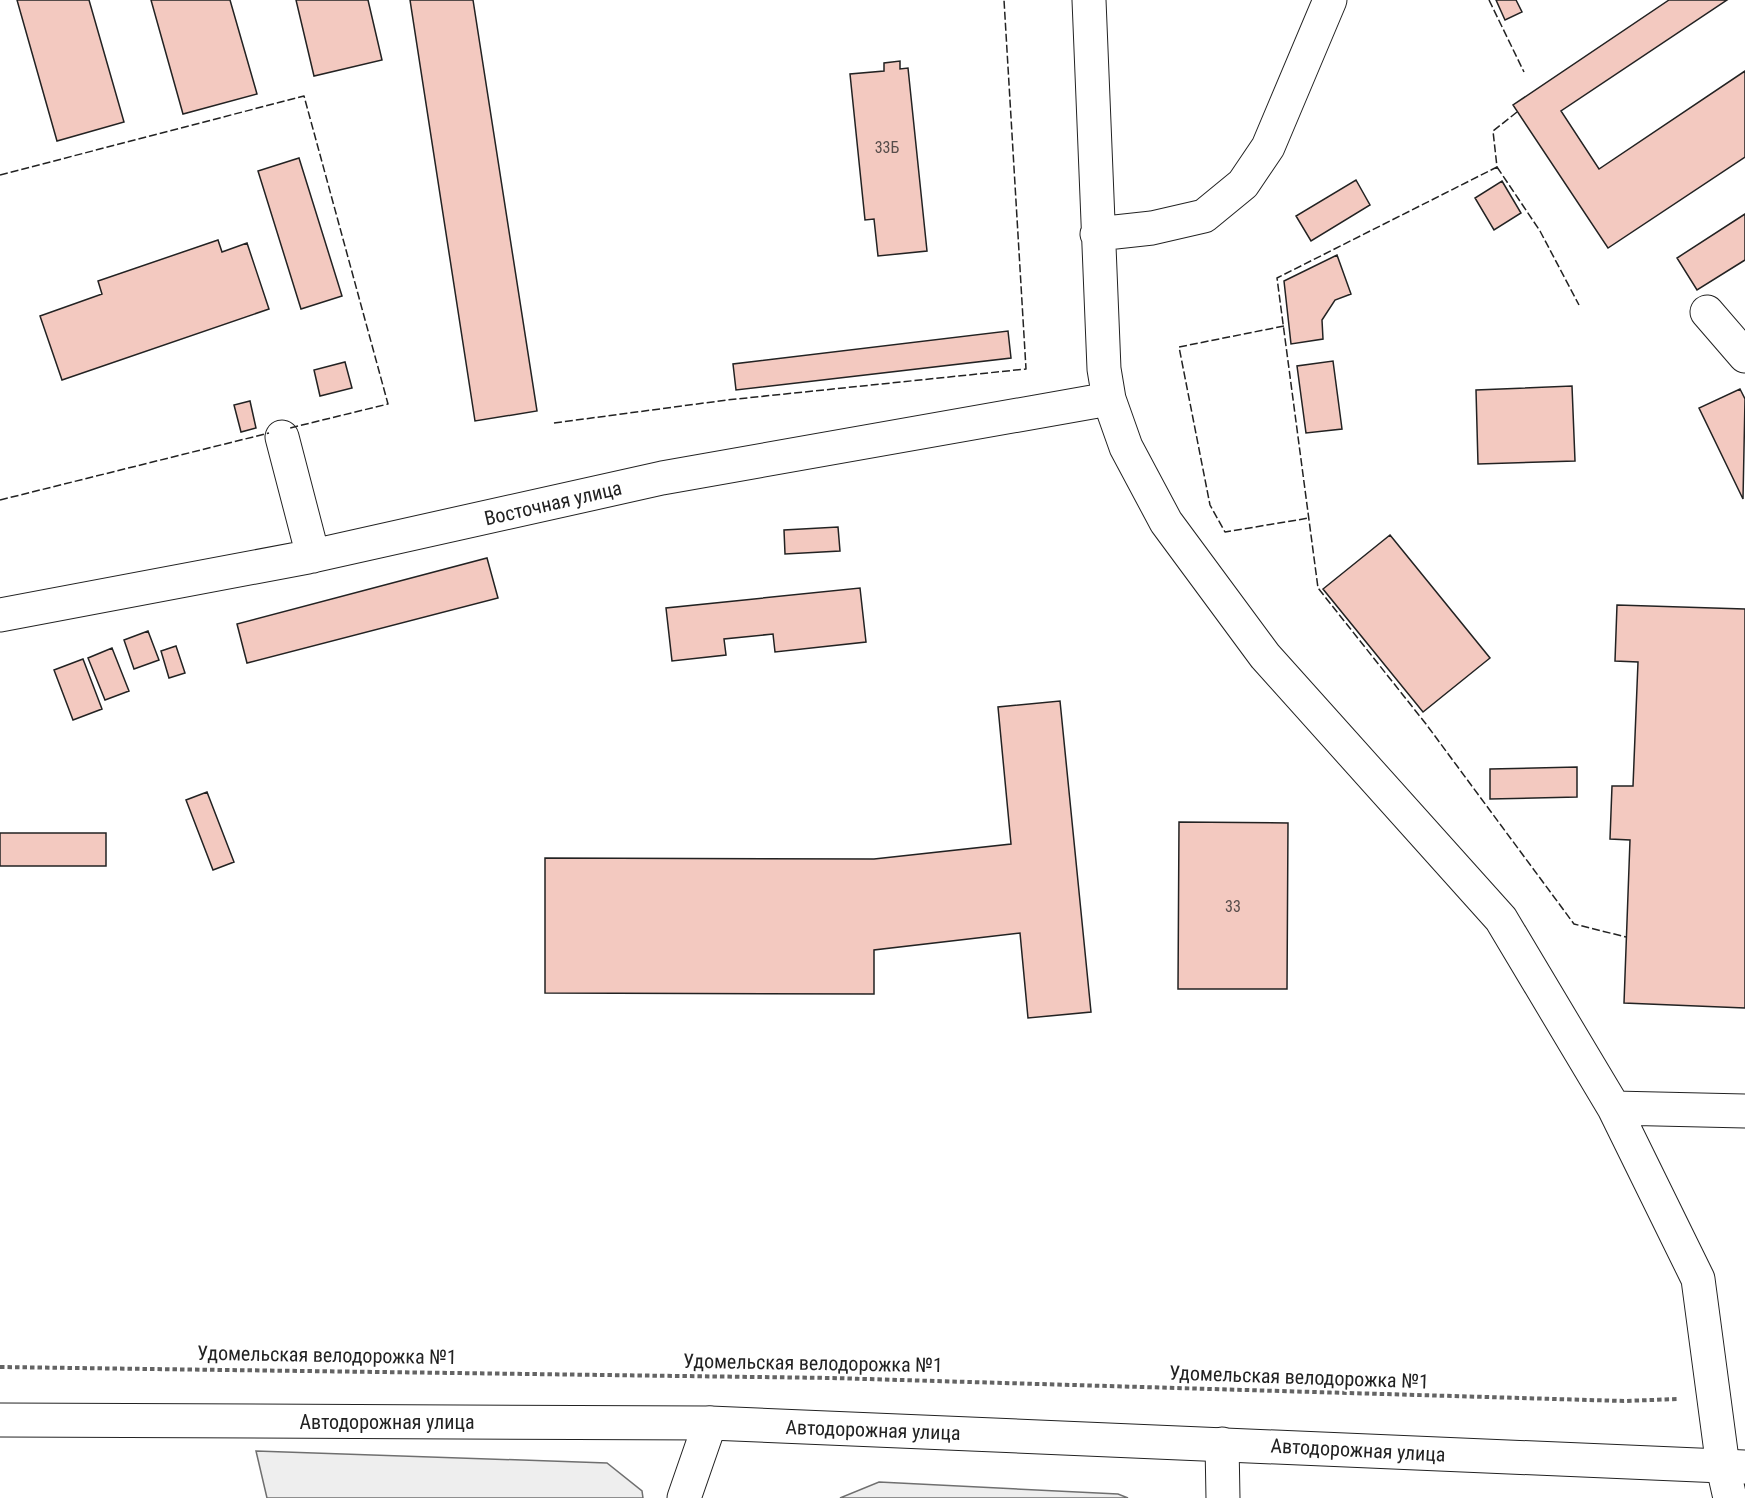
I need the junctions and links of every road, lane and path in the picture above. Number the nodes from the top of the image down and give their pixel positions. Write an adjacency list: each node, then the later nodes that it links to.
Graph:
1 (1089, 0): 3 (street)
2 (1330, 0): 3 (street)
3 (1097, 234): 6 (street)
4 (1707, 312): 5 (street)
5 (1745, 356)
6 (1109, 399): 8 (street, Восточная улица); 10 (street)
7 (282, 437): 8 (street)
8 (313, 556): 9 (street, Восточная улица)
9 (0, 615)
10 (1614, 1108): 11 (street); 17 (street)
11 (1745, 1111)
12 (0, 1367): 13 (path, Удомельская велодорожка №1)
13 (1624, 1401)
14 (0, 1420): 15 (street, Автодорожная улица)
15 (710, 1423): 16 (street, Автодорожная улица); 18 (street)
16 (1222, 1444): 17 (street, Автодорожная улица); 19 (street)
17 (1734, 1467): 20 (street)
18 (684, 1498)
19 (1223, 1498)
20 (1730, 1498)

